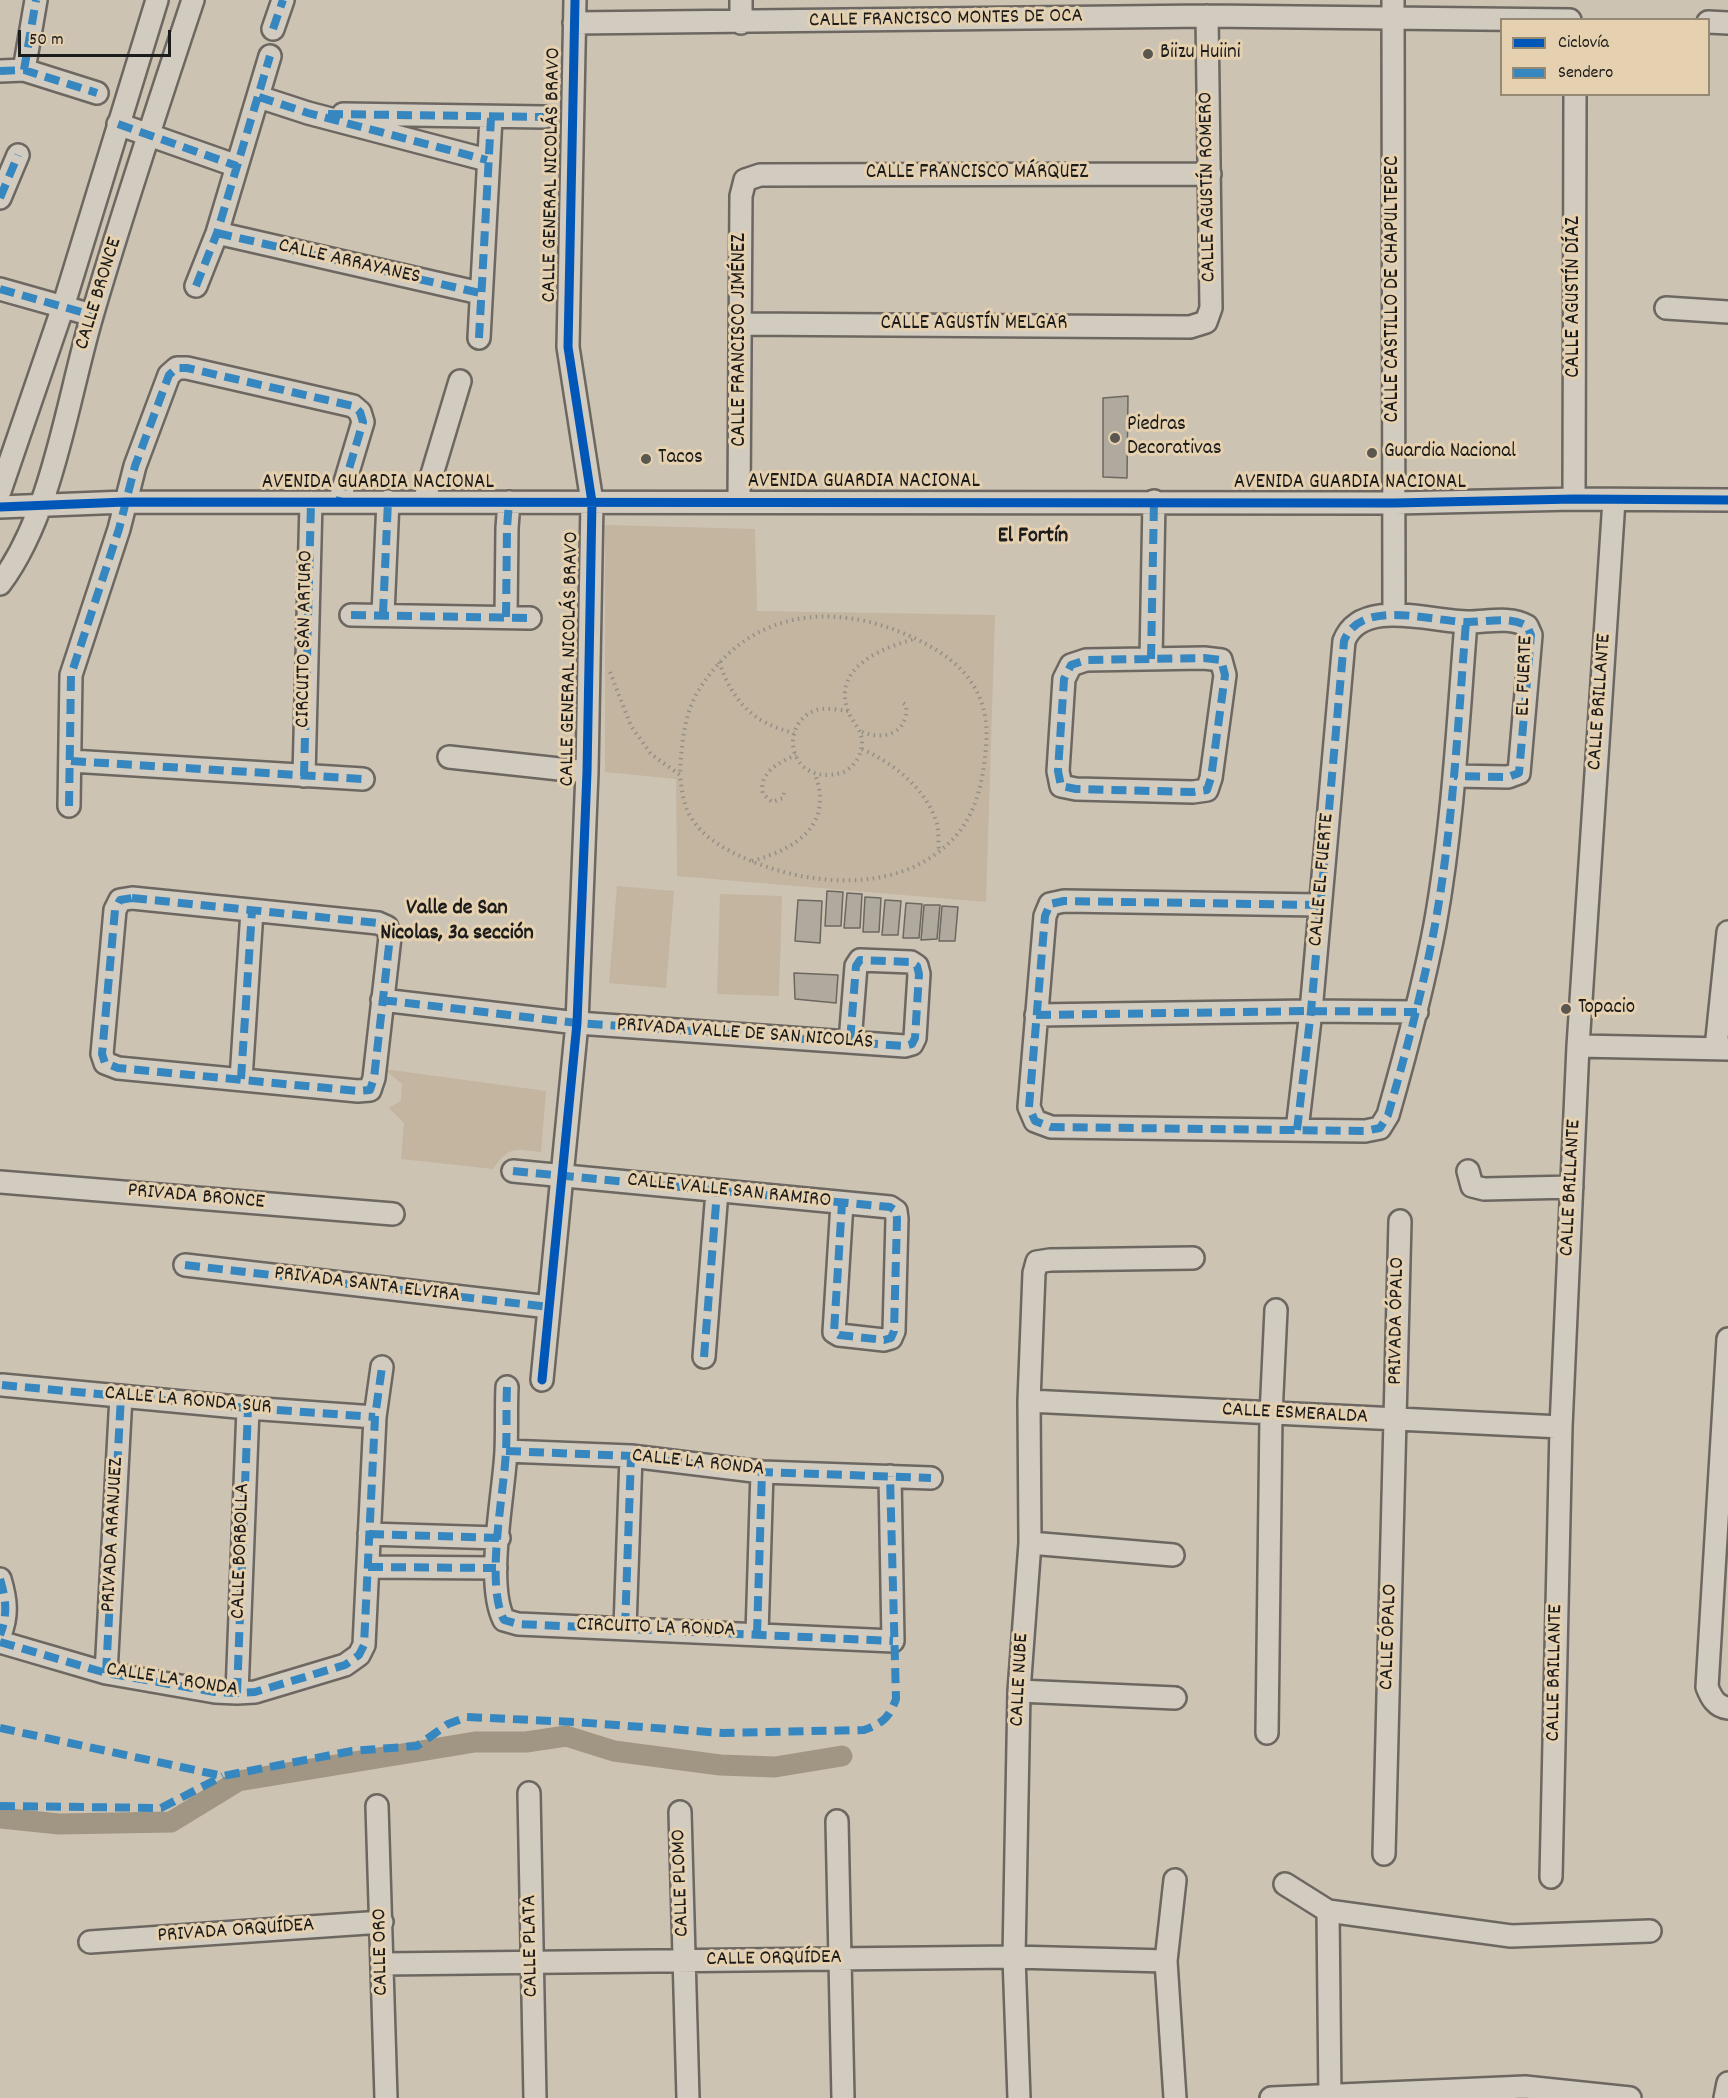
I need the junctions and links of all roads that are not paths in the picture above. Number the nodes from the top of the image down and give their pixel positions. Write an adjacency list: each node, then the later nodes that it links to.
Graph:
1 (36, 0): 18 (street)
2 (157, 0): 26 (street, CALLE BRONCE)
3 (193, 0): 27 (street, CALLE BRONCE)
4 (283, 0): 16 (street)
5 (575, 0): 13 (street, CALLE GENERAL NICOLÁS BRAVO)
6 (741, 0): 14 (street)
7 (1575, 0): 11 (street)
8 (1393, 9): 9 (street, CALLE FRANCISCO MONTES DE OCA); 10 (street, CALLE FRANCISCO MONTES DE OCA); 59 (street, CALLE CASTILLO DE CHAPULTEPEC)
9 (1207, 16): 14 (street, CALLE FRANCISCO MONTES DE OCA); 31 (street, CALLE AGUSTÍN ROMERO)
10 (1538, 18)
11 (1575, 18)
12 (1710, 22): 15 (street)
13 (574, 23): 14 (street, CALLE FRANCISCO MONTES DE OCA); 58 (street, CALLE GENERAL NICOLÁS BRAVO)
14 (741, 23)
15 (1728, 23)
16 (273, 29)
17 (270, 56): 22 (street)
18 (24, 70): 19 (street); 20 (street)
19 (0, 71)
20 (97, 93)
21 (1575, 96): 47 (street, CALLE AGUSTÍN DÍAZ)
22 (259, 97): 23 (street); 30 (street)
23 (308, 113): 25 (street); 29 (street)
24 (544, 117): 25 (street)
25 (491, 118): 29 (street)
26 (118, 124): 27 (street); 38 (street, CALLE BRONCE)
27 (149, 134): 30 (street); 41 (street, CALLE BRONCE)
28 (18, 155): 33 (street)
29 (487, 160): 37 (street)
30 (237, 166): 34 (street)
31 (1210, 174): 32 (street, CALLE FRANCISCO MÁRQUEZ); 42 (street, CALLE AGUSTÍN ROMERO)
32 (746, 180): 43 (street, CALLE FRANCISCO JIMÉNEZ)
33 (0, 198)
34 (217, 233): 35 (street); 37 (street, CALLE ARRAYANES)
35 (196, 286)
36 (0, 289): 38 (street)
37 (480, 293): 44 (street)
38 (63, 307): 41 (street); 46 (street, CALLE BRONCE)
39 (1666, 308): 40 (street)
40 (1728, 312)
41 (92, 315): 60 (street, CALLE BRONCE)
42 (1206, 322): 43 (street, CALLE AGUSTÍN MELGAR)
43 (742, 324): 53 (street, CALLE FRANCISCO JIMÉNEZ)
44 (479, 338)
45 (460, 381): 52 (street)
46 (0, 491)
47 (1574, 499): 48 (street, AVENIDA GUARDIA NACIONAL); 59 (street, AVENIDA GUARDIA NACIONAL)
48 (1614, 500): 49 (street, AVENIDA GUARDIA NACIONAL); 87 (street, CALLE BRILLANTE)
49 (1728, 500)
50 (125, 501): 55 (street, AVENIDA GUARDIA NACIONAL); 56 (street); 60 (street, AVENIDA GUARDIA NACIONAL); 72 (street)
51 (388, 501): 52 (street, AVENIDA GUARDIA NACIONAL); 56 (street, AVENIDA GUARDIA NACIONAL); 63 (street)
52 (424, 501): 57 (street, AVENIDA GUARDIA NACIONAL)
53 (739, 501): 54 (street, AVENIDA GUARDIA NACIONAL); 58 (street, AVENIDA GUARDIA NACIONAL)
54 (1154, 501): 59 (street, AVENIDA GUARDIA NACIONAL); 70 (street)
55 (310, 502): 56 (street, AVENIDA GUARDIA NACIONAL); 74 (street, CIRCUITO SAN ARTURO)
56 (339, 502)
57 (509, 502): 58 (street, AVENIDA GUARDIA NACIONAL); 66 (street)
58 (592, 502): 73 (street, CALLE GENERAL NICOLÁS BRAVO)
59 (1395, 503): 64 (street, CALLE CASTILLO DE CHAPULTEPEC)
60 (41, 506): 61 (street, AVENIDA GUARDIA NACIONAL); 62 (street, CALLE BRONCE)
61 (0, 507)
62 (0, 584)
63 (383, 614): 65 (street); 66 (street)
64 (1394, 614): 68 (street, EL FUERTE); 69 (street, EL FUERTE)
65 (351, 615)
66 (507, 617): 67 (street)
67 (530, 618)
68 (1466, 622): 75 (street); 75 (street, EL FUERTE)
69 (1349, 630): 78 (street, CALLE EL FUERTE)
70 (1151, 659): 70 (street)
71 (449, 757): 73 (street)
72 (71, 760): 74 (street); 77 (street)
73 (587, 772): 85 (street, CALLE GENERAL NICOLÁS BRAVO)
74 (304, 776): 76 (street)
75 (1454, 776): 83 (street)
76 (363, 779)
77 (69, 806)
78 (1320, 905): 82 (street, CALLE EL FUERTE); 84 (street)
79 (252, 911): 81 (street); 89 (street); 89 (street)
80 (1728, 932): 88 (street)
81 (382, 1000): 85 (street, PRIVADA VALLE DE SAN NICOLÁS); 89 (street)
82 (1311, 1011): 83 (street); 84 (street); 90 (street, CALLE EL FUERTE)
83 (1417, 1012): 90 (street)
84 (1036, 1015): 90 (street)
85 (577, 1023): 86 (street, PRIVADA VALLE DE SAN NICOLÁS); 93 (street, CALLE GENERAL NICOLÁS BRAVO)
86 (850, 1042): 86 (street, PRIVADA VALLE DE SAN NICOLÁS)
87 (1578, 1046): 88 (street); 95 (street, CALLE BRILLANTE)
88 (1722, 1048)
89 (241, 1079)
90 (1297, 1130)
91 (513, 1171): 93 (street, CALLE VALLE SAN RAMIRO)
92 (1468, 1171): 95 (street)
93 (561, 1175): 96 (street, CALLE VALLE SAN RAMIRO); 102 (street, CALLE GENERAL NICOLÁS BRAVO)
94 (0, 1182): 98 (street, PRIVADA BRONCE)
95 (1572, 1187): 116 (street, CALLE BRILLANTE)
96 (717, 1191): 97 (street, CALLE VALLE SAN RAMIRO); 105 (street)
97 (842, 1203): 97 (street, CALLE VALLE SAN RAMIRO)
98 (393, 1214)
99 (1400, 1221): 115 (street, PRIVADA ÓPALO)
100 (1193, 1258): 111 (street, CALLE NUBE)
101 (185, 1265): 102 (street, PRIVADA SANTA ELVIRA)
102 (549, 1307): 107 (street, CALLE GENERAL NICOLÁS BRAVO)
103 (1276, 1310): 113 (street)
104 (1728, 1339): 137 (street)
105 (704, 1357)
106 (382, 1367): 114 (street, CALLE LA RONDA)
107 (542, 1380)
108 (2, 1385): 110 (street, CALLE LA RONDA SUR)
109 (507, 1386): 117 (street)
110 (121, 1396): 112 (street, CALLE LA RONDA SUR); 133 (street, PRIVADA ARANJUEZ)
111 (1029, 1401): 113 (street, CALLE ESMERALDA); 124 (street, CALLE NUBE)
112 (248, 1408): 114 (street, CALLE LA RONDA SUR); 135 (street, CALLE BORBOLLA)
113 (1271, 1414): 115 (street, CALLE ESMERALDA); 138 (street)
114 (375, 1417): 122 (street, CALLE LA RONDA)
115 (1396, 1420): 116 (street, CALLE ESMERALDA); 143 (street, CALLE ÓPALO)
116 (1561, 1427): 144 (street, CALLE BRILLANTE)
117 (506, 1451): 118 (street, CALLE LA RONDA); 123 (street)
118 (631, 1456): 119 (street, CALLE LA RONDA); 129 (street)
119 (762, 1472): 120 (street, CALLE LA RONDA); 130 (street)
120 (890, 1476): 121 (street, CALLE LA RONDA); 130 (street, CIRCUITO LA RONDA)
121 (931, 1478)
122 (369, 1534): 123 (street); 126 (street, CALLE LA RONDA)
123 (499, 1538): 127 (street, CIRCUITO LA RONDA)
124 (1030, 1543): 125 (street); 134 (street, CALLE NUBE)
125 (1173, 1555)
126 (368, 1567): 127 (street); 135 (street, CALLE LA RONDA)
127 (496, 1568): 129 (street, CIRCUITO LA RONDA)
128 (0, 1579): 131 (street)
129 (626, 1628): 130 (street, CIRCUITO LA RONDA)
130 (757, 1634)
131 (0, 1635)
132 (0, 1642): 133 (street, CALLE LA RONDA)
133 (106, 1673): 135 (street, CALLE LA RONDA)
134 (1019, 1690): 136 (street); 151 (street, CALLE NUBE)
135 (237, 1694)
136 (1175, 1698)
137 (1720, 1703)
138 (1267, 1733)
139 (529, 1793): 155 (street, CALLE PLATA)
140 (377, 1806): 148 (street, CALLE ORO)
141 (680, 1812): 153 (street, CALLE PLOMO)
142 (837, 1821): 152 (street)
143 (1384, 1854)
144 (1551, 1876)
145 (1175, 1880): 154 (street)
146 (1285, 1884): 147 (street)
147 (1328, 1911): 149 (street); 158 (street)
148 (382, 1922): 150 (street, PRIVADA ORQUÍDEA); 156 (street, CALLE ORO)
149 (1650, 1932)
150 (90, 1942)
151 (1014, 1957): 152 (street, CALLE ORQUÍDEA); 154 (street, CALLE ORQUÍDEA); 163 (street, CALLE NUBE)
152 (840, 1959): 153 (street, CALLE ORQUÍDEA); 162 (street)
153 (684, 1961): 155 (street, CALLE ORQUÍDEA); 161 (street, CALLE PLOMO)
154 (1166, 1961): 164 (street)
155 (532, 1962): 156 (street, CALLE ORQUÍDEA); 160 (street, CALLE PLATA)
156 (382, 1964): 159 (street, CALLE ORO)
157 (1728, 2083): 167 (street)
158 (1330, 2097): 165 (street); 166 (street)
159 (386, 2098)
160 (535, 2098)
161 (688, 2098)
162 (843, 2098)
163 (1019, 2098)
164 (1175, 2098)
165 (1271, 2098)
166 (1629, 2098)
167 (1725, 2098)

